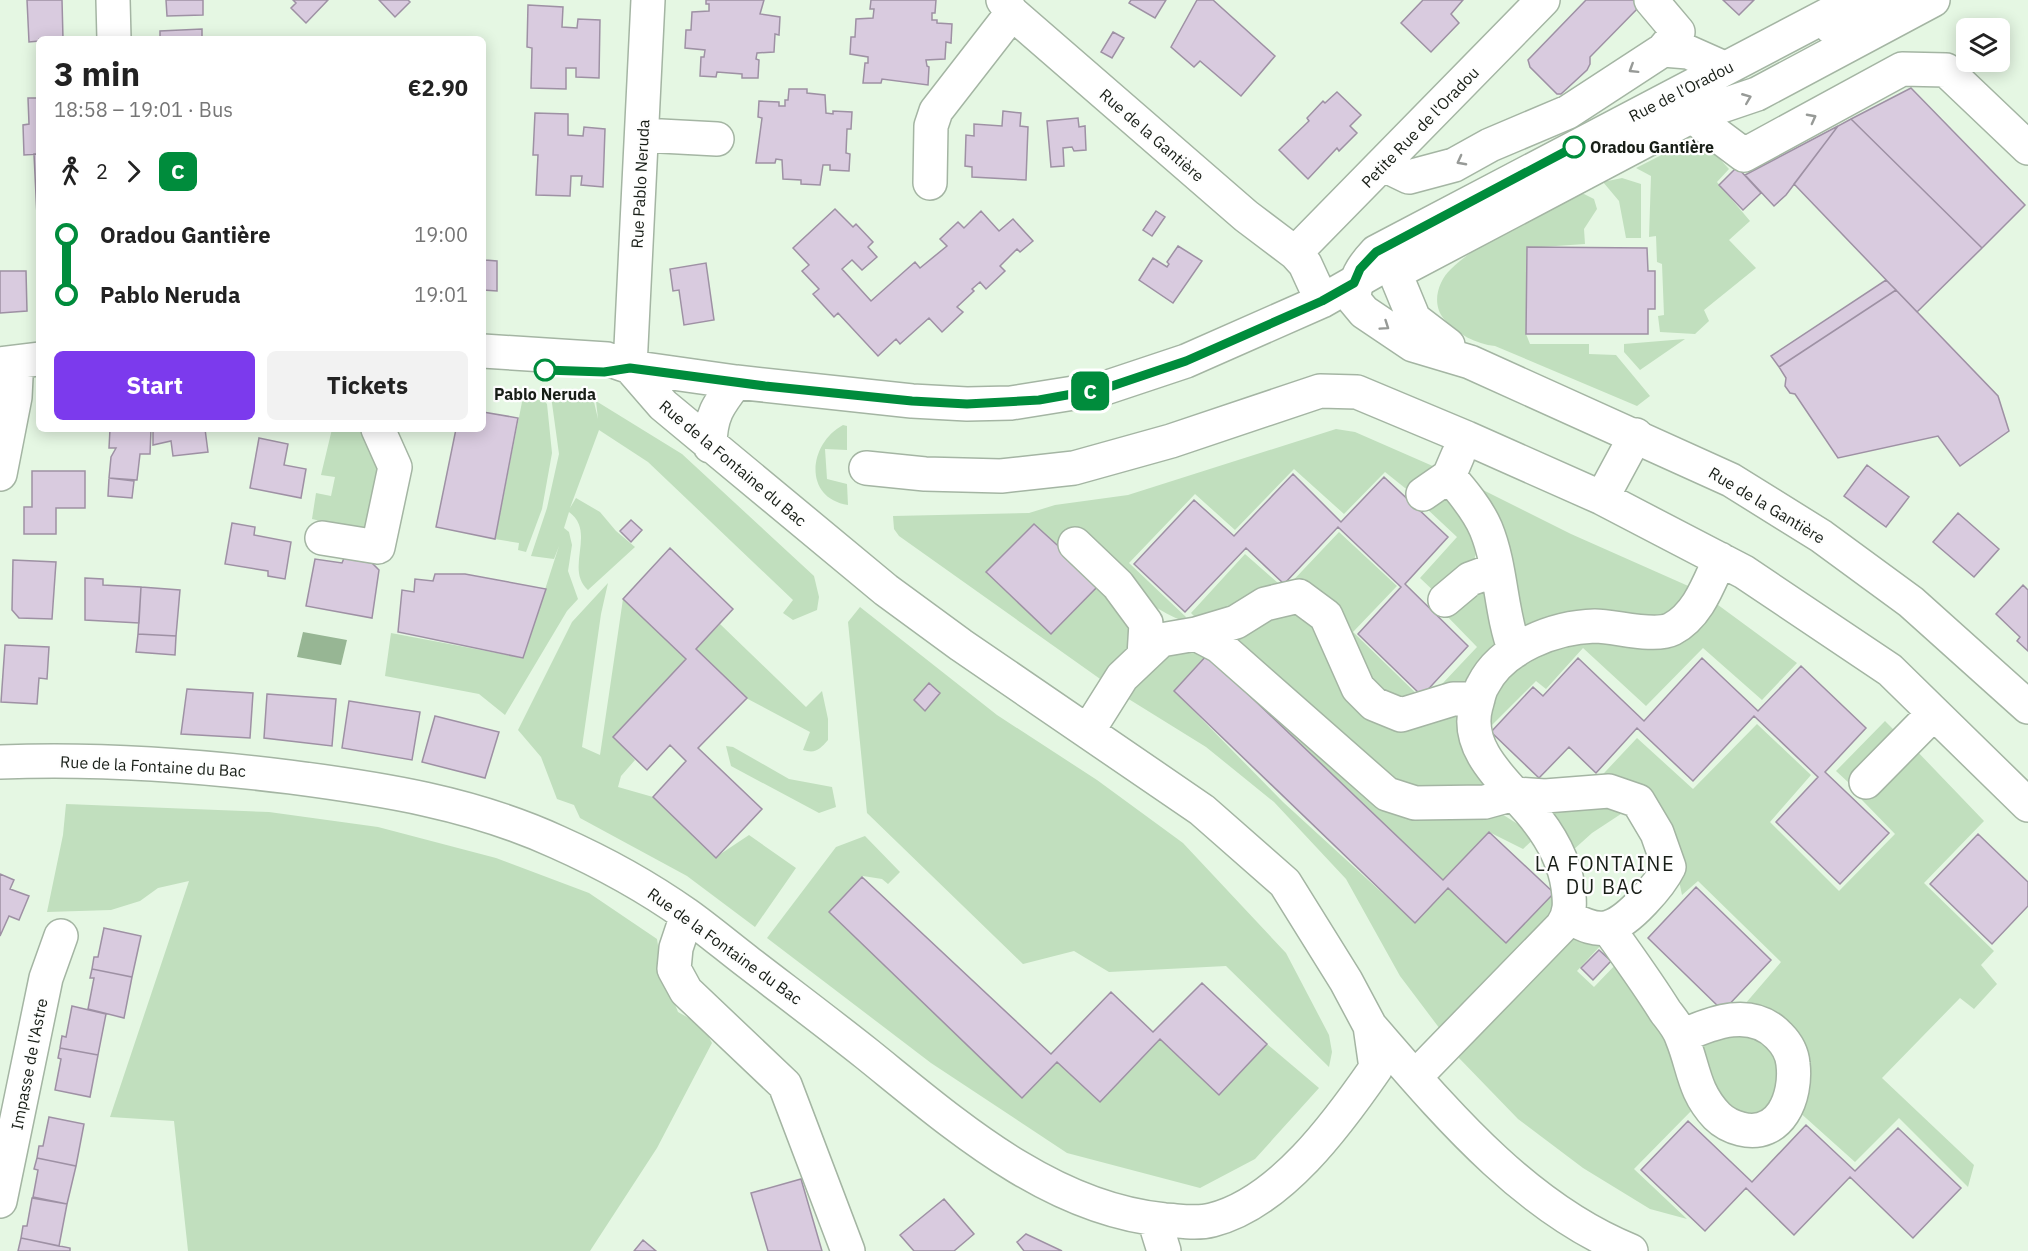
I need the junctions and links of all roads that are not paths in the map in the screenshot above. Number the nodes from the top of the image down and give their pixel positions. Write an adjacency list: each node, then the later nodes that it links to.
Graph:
1 (113, 0): 9 (street)
2 (648, 0): 14 (street, Rue Pablo Neruda)
3 (1543, 0): 17 (street, Petite Rue de l'Oradou)
4 (1651, 0): 10 (street)
5 (1856, 0): 11 (street, Rue de l'Oradou)
6 (1933, 0): 8 (street, Rue de l'Oradou)
7 (1008, 7): 18 (street, Rue de la Gantière); 19 (street, Rue de la Gantière)
8 (1880, 15): 12 (street); 13 (street, Rue de l'Oradou, one-way to 8); 21 (street)
9 (114, 36)
10 (1663, 50): 11 (street); 17 (street, one-way to 17)
11 (1724, 68): 21 (street, Rue de l'Oradou)
12 (1902, 69): 13 (street, one-way to 12); 16 (street)
13 (1692, 116): 20 (street, Rue de l'Oradou)
14 (642, 135): 15 (street); 26 (street, Rue Pablo Neruda)
15 (717, 139)
16 (2028, 148)
17 (1384, 165): 19 (street, Petite Rue de l'Oradou)
18 (930, 183)
19 (1295, 253): 22 (street, Rue de la Gantière)
20 (1395, 273): 21 (street); 24 (street, Rue de la Gantière)
21 (1354, 283): 22 (street, Rue de l'Oradou); 24 (street, Rue de la Gantière, one-way to 24)
22 (1322, 301): 28 (street, Rue de l'Oradou)
23 (486, 351): 26 (street, Rue de l'Oradou)
24 (1468, 362): 30 (street, Rue de la Gantière)
25 (486, 364): 26 (street, Rue de l'Oradou)
26 (630, 368): 28 (street, Rue de l'Oradou); 32 (street, Rue de la Fontaine du Bac)
27 (19, 371): 34 (street)
28 (736, 382): 32 (street)
29 (379, 432): 36 (street)
30 (1636, 435): 35 (street); 45 (street, Rue de la Gantière)
31 (1467, 438): 33 (street); 35 (street); 39 (street)
32 (710, 446): 47 (street, Rue de la Fontaine du Bac)
33 (866, 468)
34 (0, 474)
35 (1602, 498): 38 (street)
36 (322, 538)
37 (1075, 544): 43 (street)
38 (1720, 559): 42 (street); 46 (street)
39 (1497, 568): 40 (street); 42 (street)
40 (1445, 600)
41 (1196, 634): 43 (street); 44 (street); 50 (street)
42 (1515, 651): 44 (street)
43 (1144, 656): 47 (street)
44 (1478, 699): 50 (street)
45 (2028, 707)
46 (1934, 713): 49 (street); 51 (street)
47 (1088, 731): 56 (street, Rue de la Fontaine du Bac)
48 (0, 762): 52 (street, Rue de la Fontaine du Bac)
49 (1866, 782)
50 (1514, 794): 53 (street); 54 (street)
51 (2028, 805)
52 (687, 915): 60 (street, Rue de la Fontaine du Bac); 61 (street)
53 (1568, 917): 54 (street); 58 (street)
54 (1608, 928): 57 (street)
55 (61, 936): 59 (street, Impasse de l'Astre)
56 (1370, 1026): 58 (street, Rue de la Fontaine du Bac); 60 (street, Rue de la Fontaine du Bac)
57 (1682, 1036)
58 (1415, 1077): 63 (street, Rue de la Fontaine du Bac)
59 (1, 1196)
60 (1154, 1219): 62 (street)
61 (848, 1251)
62 (1164, 1251)
63 (1631, 1251)

